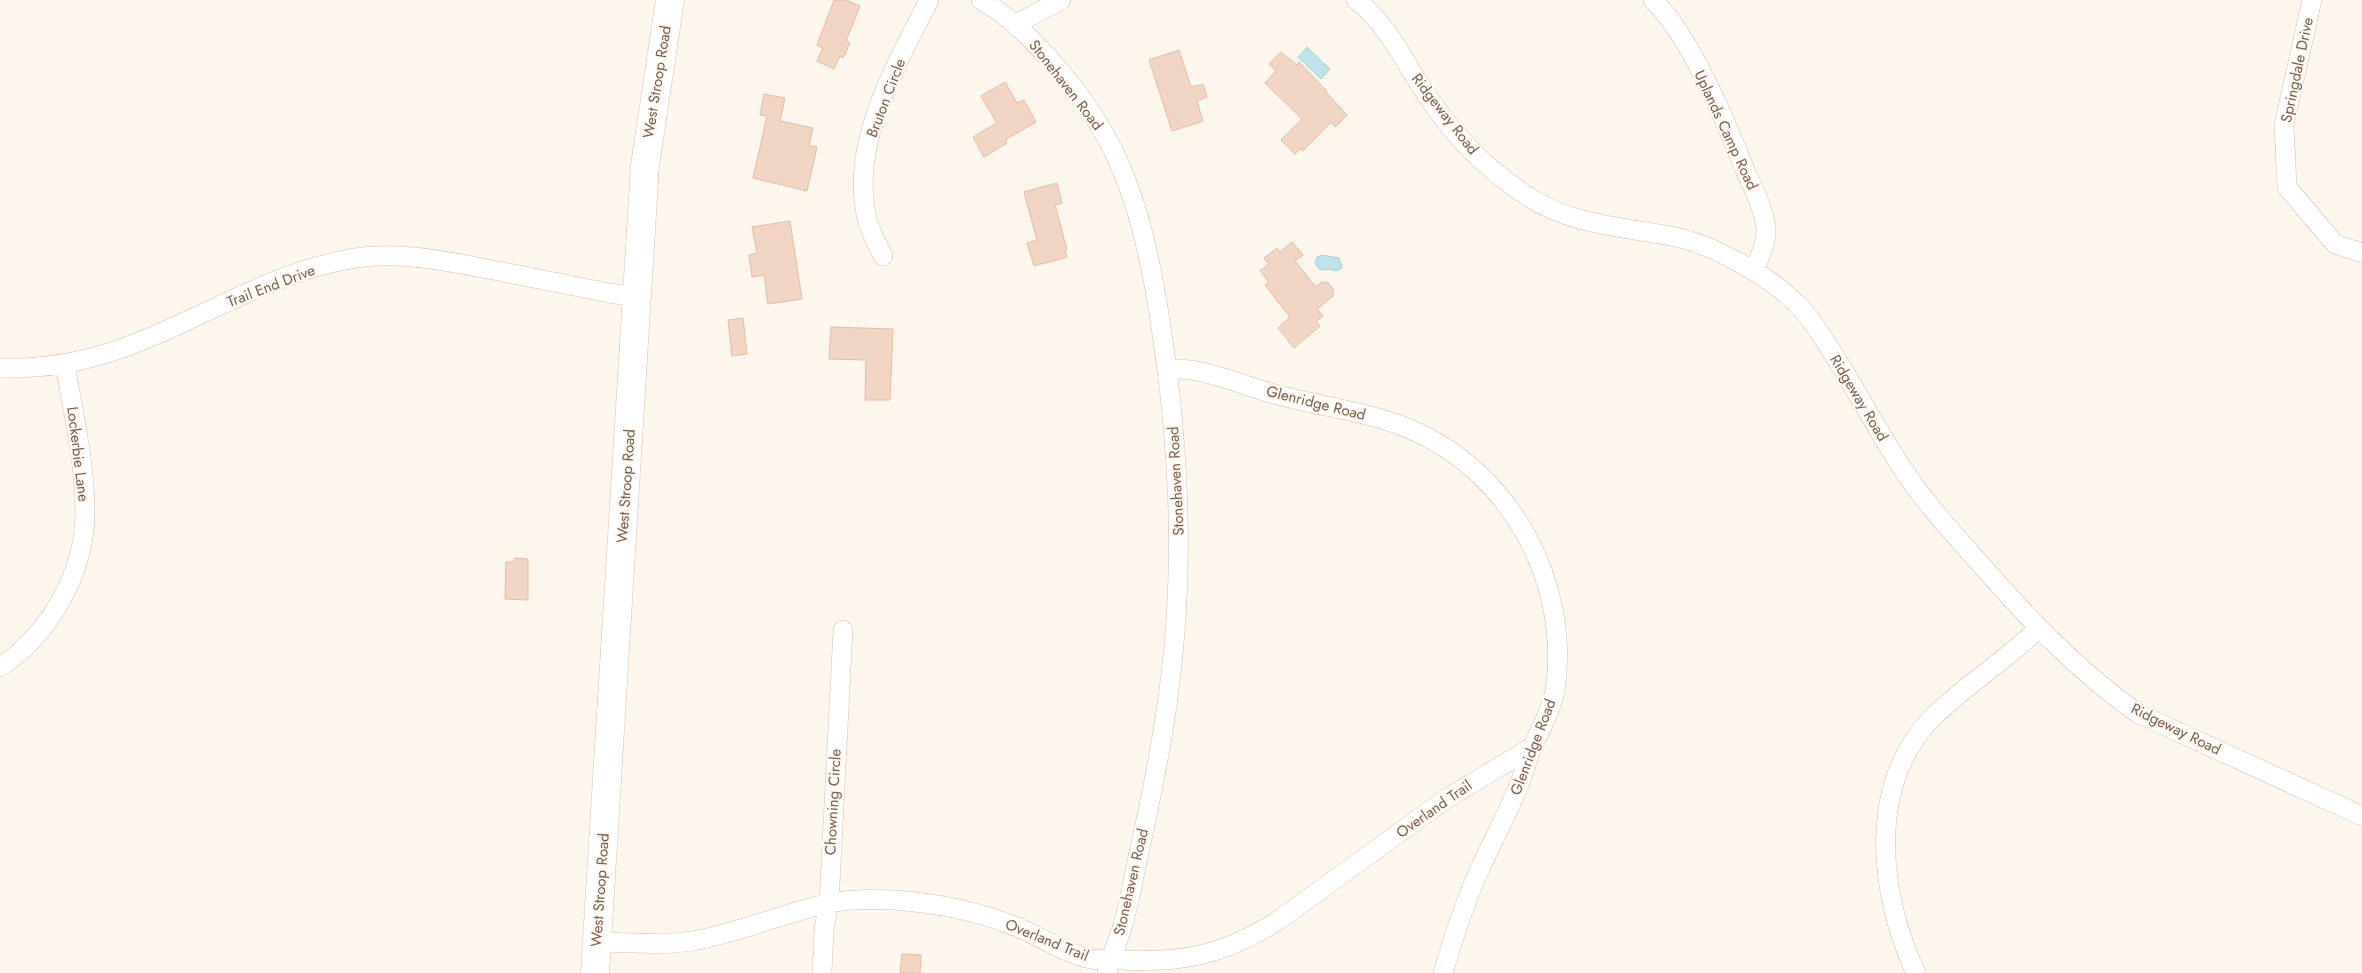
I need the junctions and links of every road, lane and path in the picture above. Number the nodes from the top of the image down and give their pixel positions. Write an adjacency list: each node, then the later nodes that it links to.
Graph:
1 (670, 0): 12 (main road, West Stroop Road)
2 (929, 0): 10 (street, Bruton Circle)
3 (981, 0): 8 (street)
4 (1061, 0): 8 (street)
5 (1356, 0): 11 (street, Ridgeway Road)
6 (1653, 0): 11 (street, Uplands Camp Road)
7 (2312, 0): 9 (street, Springdale Drive)
8 (1016, 24): 15 (street, Stonehaven Road)
9 (2362, 253)
10 (883, 256)
11 (1754, 271): 16 (street, Ridgeway Road)
12 (638, 297): 13 (street, Trail End Drive); 22 (main road, West Stroop Road)
13 (65, 364): 14 (street, Trail End Drive); 18 (street, Lockerbie Lane)
14 (0, 368)
15 (1167, 369): 19 (street, Glenridge Road); 23 (street, Stonehaven Road)
16 (2039, 628): 20 (street, Ridgeway Road); 27 (street)
17 (843, 630): 21 (street, Chowning Circle)
18 (0, 667)
19 (1532, 747): 23 (street, Overland Trail); 26 (street, Glenridge Road)
20 (2362, 816)
21 (829, 903): 22 (street, Overland Trail); 23 (street, Overland Trail); 25 (street, Chowning Circle)
22 (597, 942): 24 (main road, West Stroop Road)
23 (1109, 966)
24 (595, 973)
25 (822, 973)
26 (1443, 973)
27 (1916, 973)

